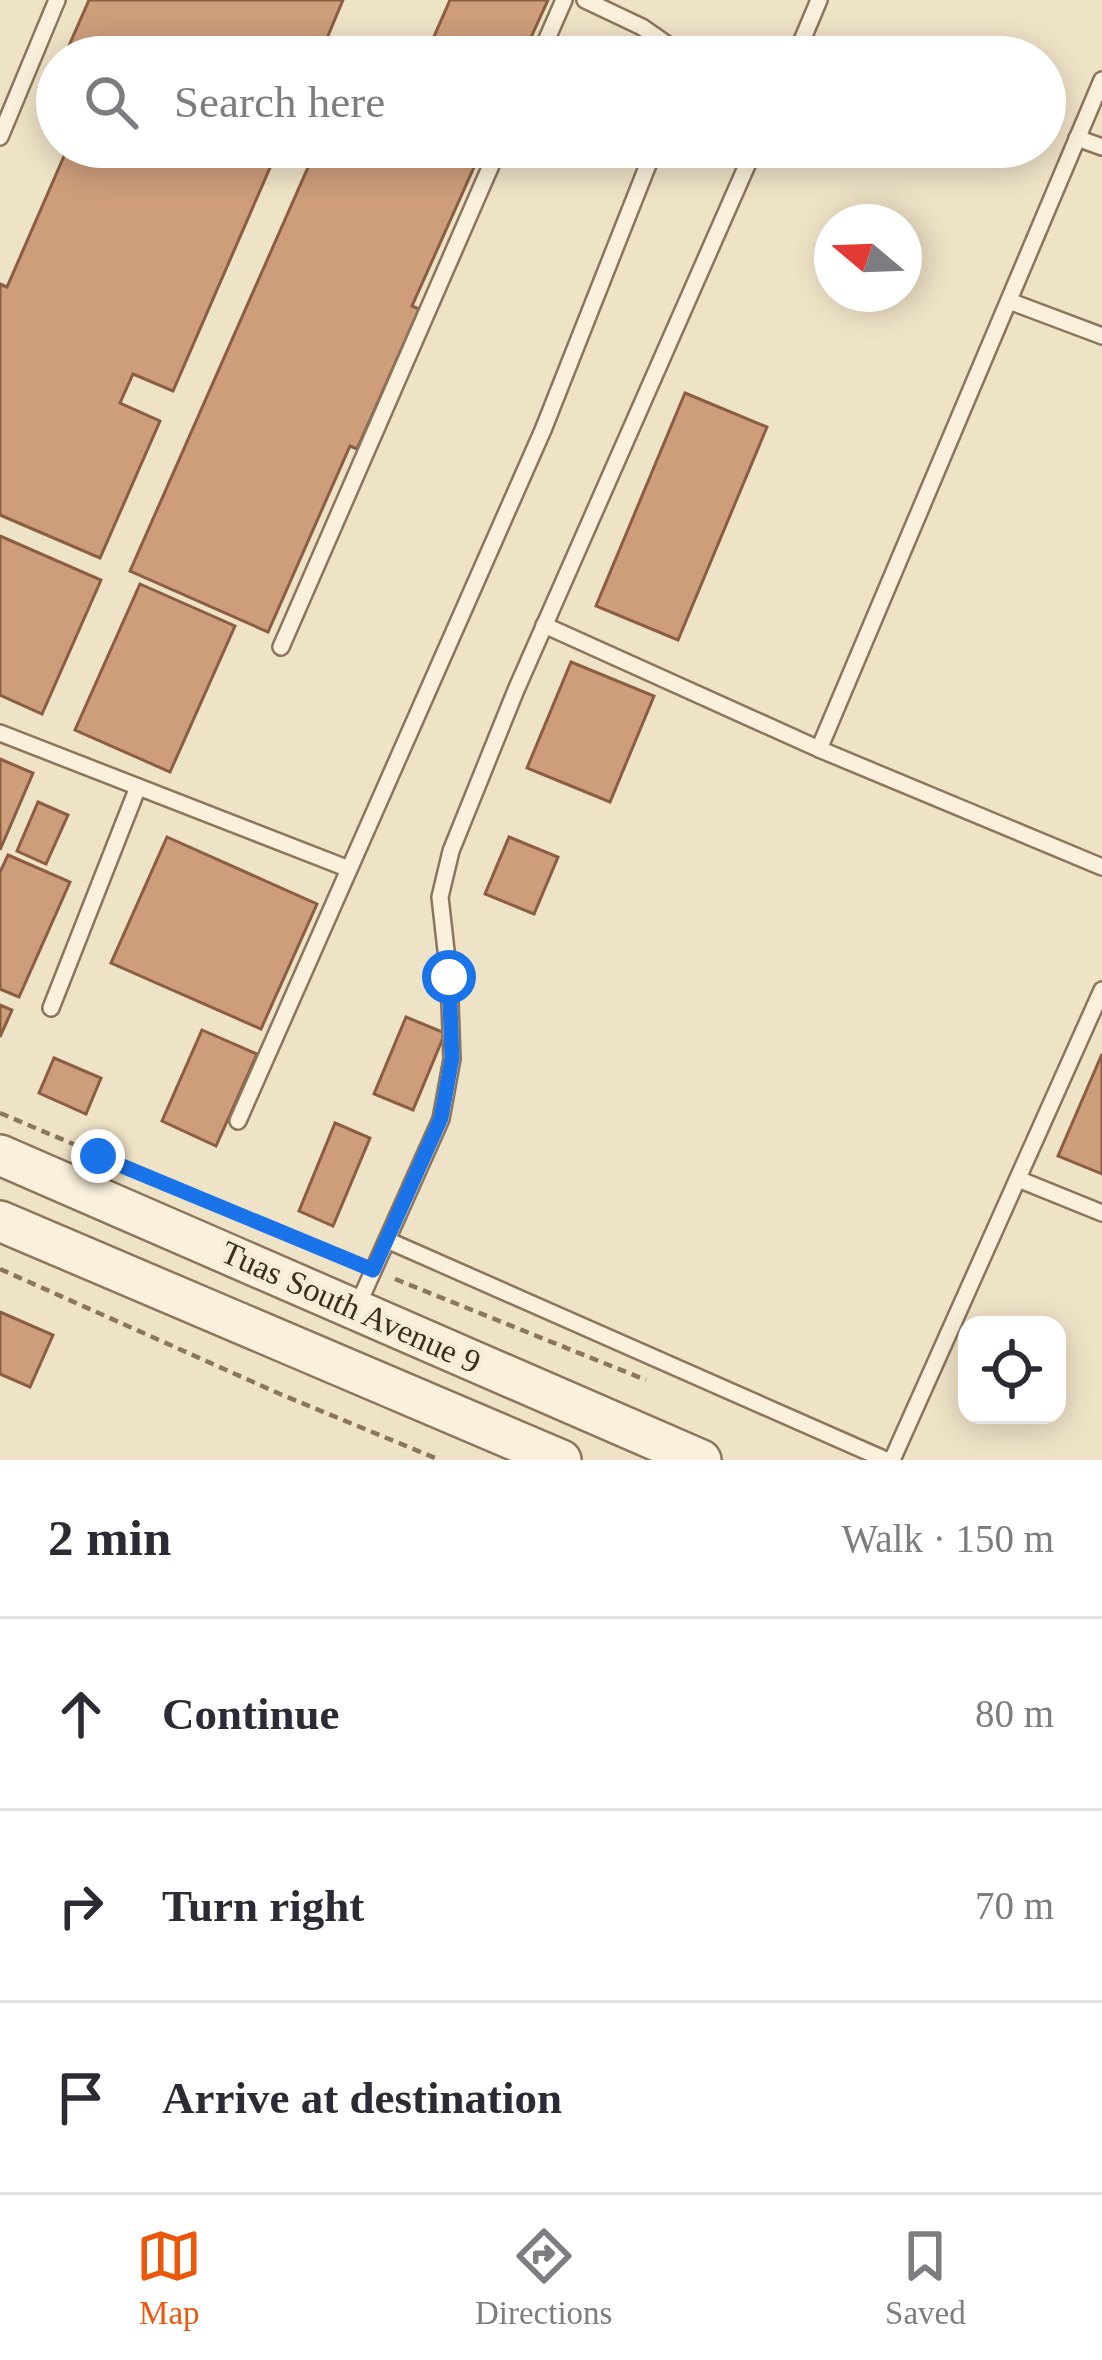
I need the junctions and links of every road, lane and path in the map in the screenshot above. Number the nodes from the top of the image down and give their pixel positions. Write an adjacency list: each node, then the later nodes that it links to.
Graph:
1 (58, 0): 5 (lane)
2 (564, 0): 6 (lane)
3 (586, 0): 7 (lane)
4 (819, 0): 8 (lane)
5 (43, 36)
6 (548, 36)
7 (655, 36)
8 (804, 36)
9 (36, 52): 11 (lane)
10 (1102, 80): 12 (lane)
11 (0, 137)
12 (1078, 138): 13 (lane); 14 (lane)
13 (1102, 147)
14 (1066, 166)
15 (490, 168): 22 (lane)
16 (647, 168): 27 (lane)
17 (746, 168): 21 (lane)
18 (1065, 168): 19 (lane)
19 (1009, 301): 20 (lane); 24 (lane)
20 (1102, 336)
21 (544, 625): 24 (lane); 36 (lane)
22 (281, 647)
23 (0, 733): 25 (lane)
24 (819, 749): 26 (lane)
25 (138, 787): 27 (lane); 29 (lane)
26 (1102, 867)
27 (349, 869): 31 (lane)
28 (1102, 990): 33 (lane)
29 (51, 1008)
30 (0, 1113): 38 (path)
31 (238, 1120)
32 (0, 1155): 39 (street, Tuas South Avenue 9)
33 (1018, 1179): 34 (lane); 44 (lane)
34 (1102, 1213)
35 (0, 1221): 42 (street, Tuas South Avenue 9)
36 (387, 1240): 38 (lane); 44 (lane)
37 (0, 1269): 41 (path)
38 (373, 1270): 39 (lane); 40 (path)
39 (356, 1310): 43 (street, Tuas South Avenue 9)
40 (652, 1382)
41 (440, 1460)
42 (561, 1460)
43 (701, 1460)
44 (889, 1460)

